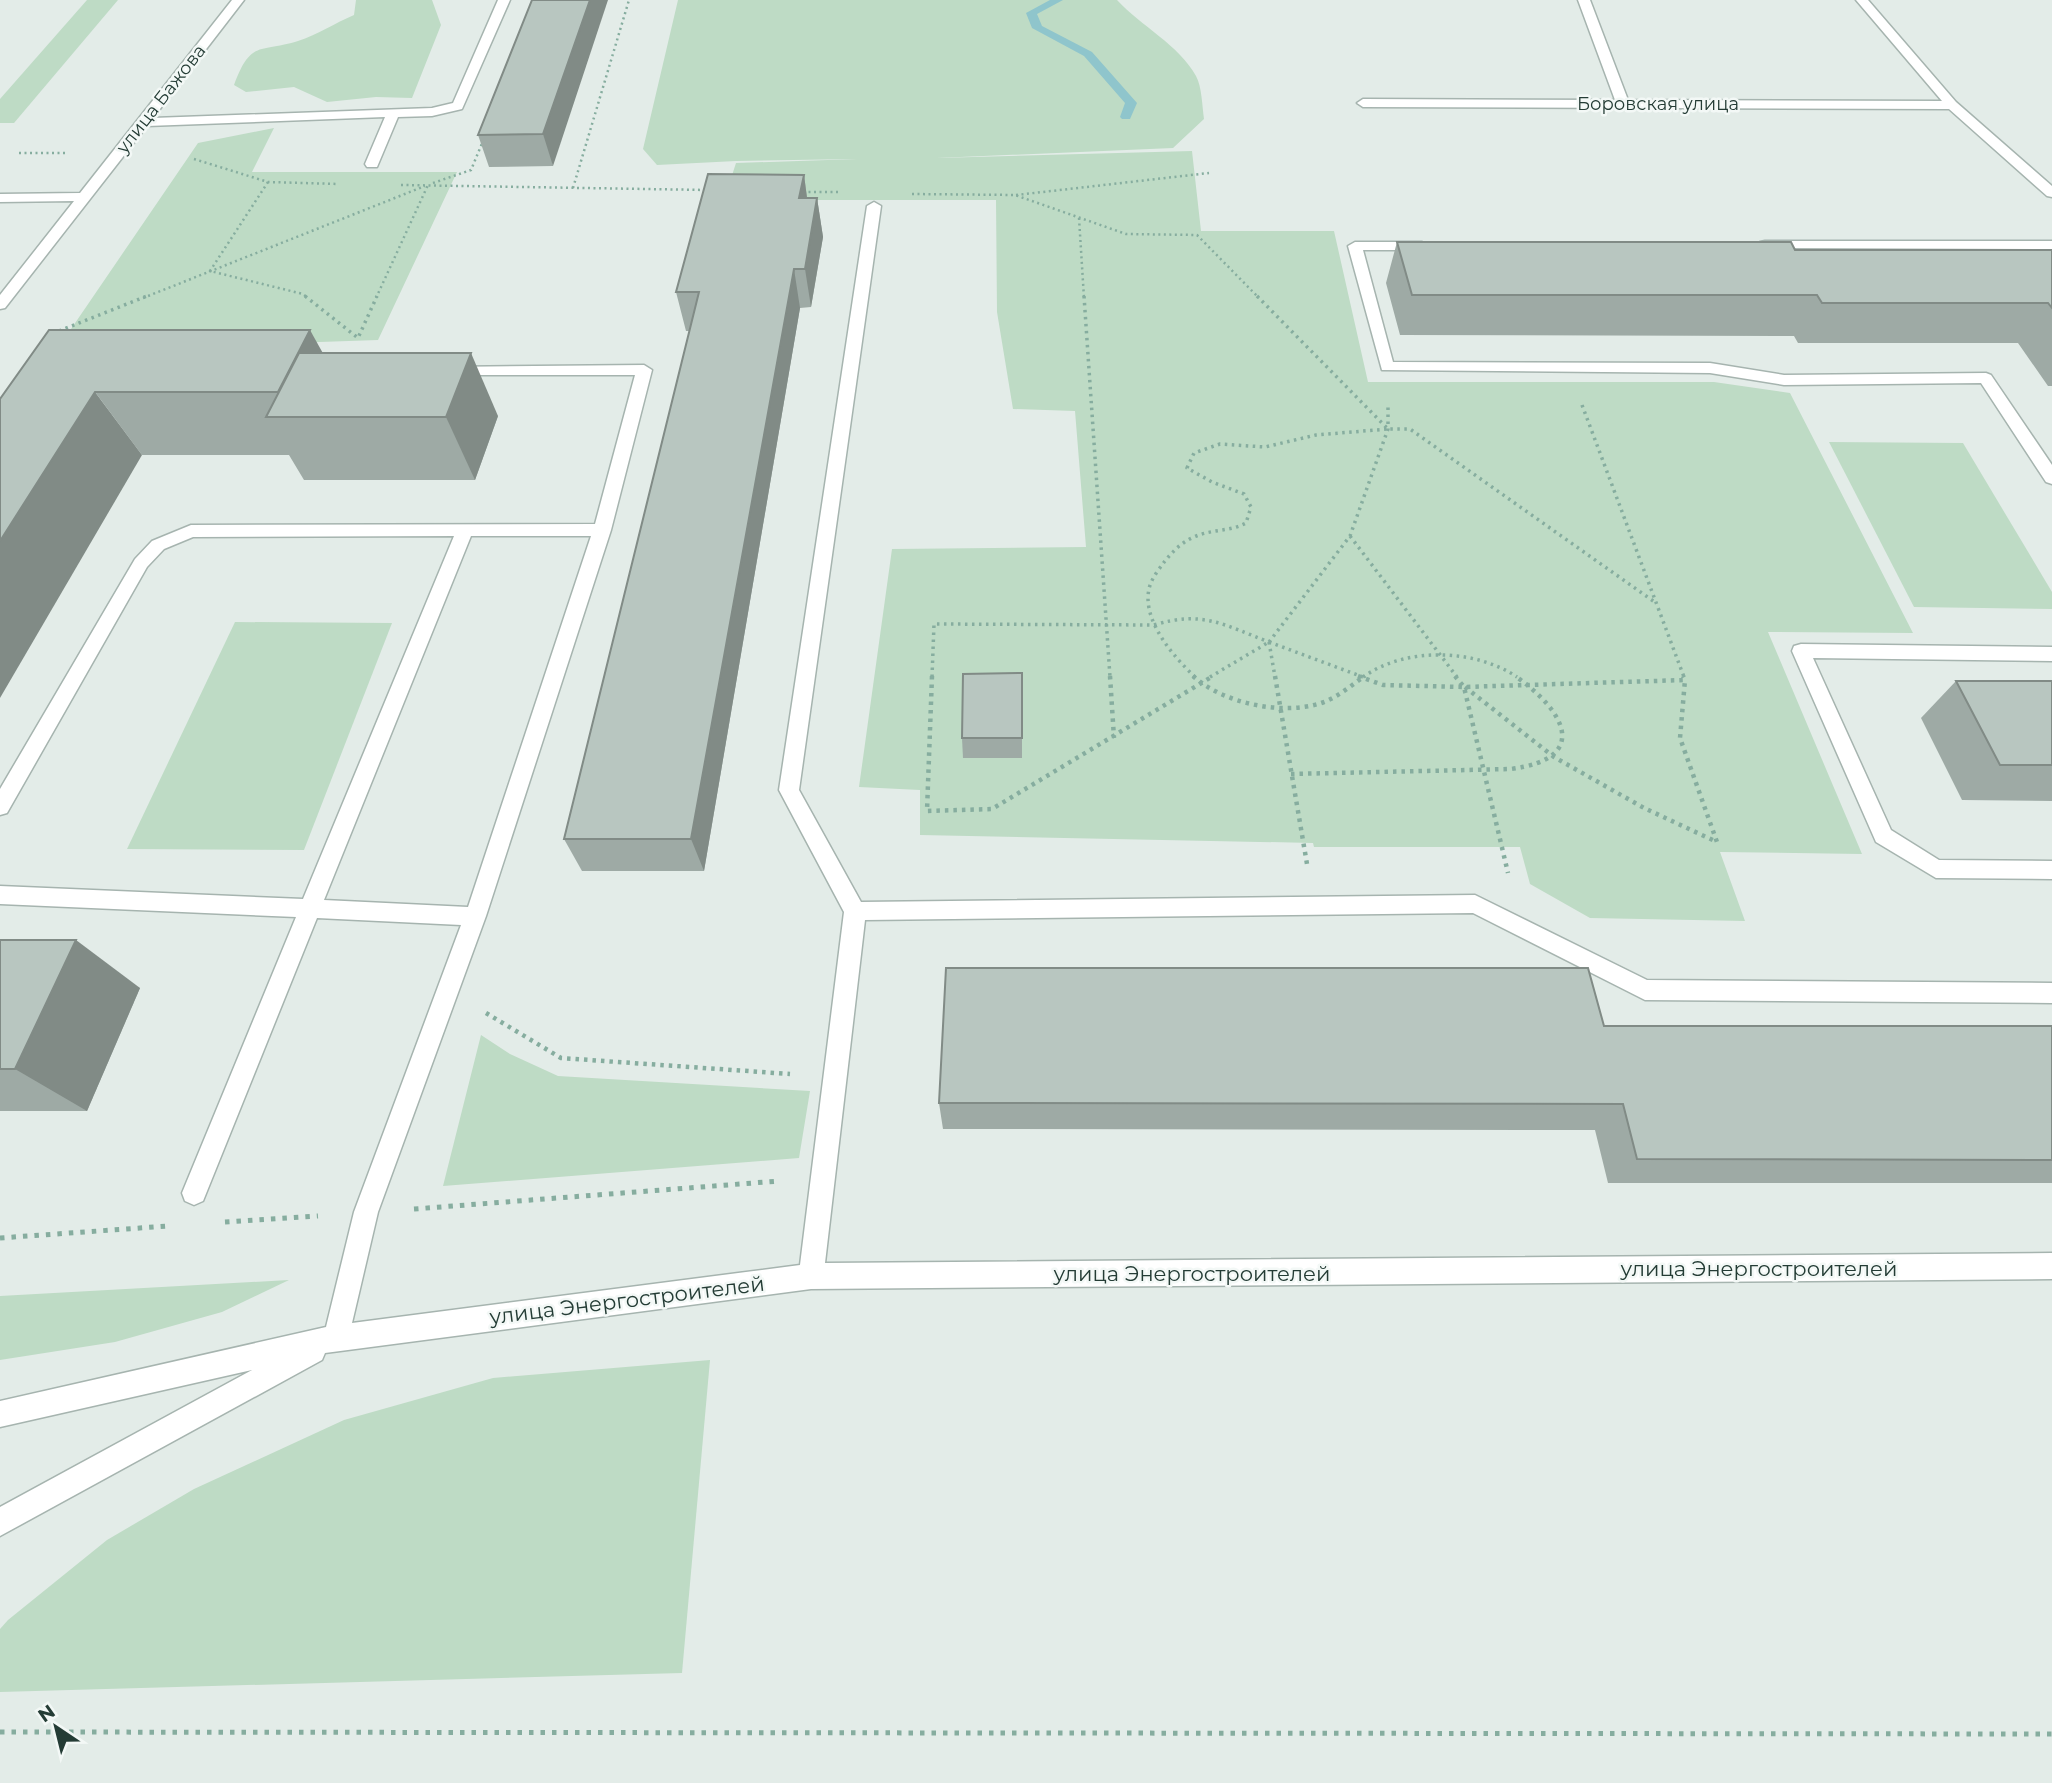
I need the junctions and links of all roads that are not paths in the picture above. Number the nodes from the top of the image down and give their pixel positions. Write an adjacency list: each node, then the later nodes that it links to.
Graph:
1 (238, 0): 9 (street, улица Бажова)
2 (504, 0): 8 (street)
3 (1584, 0): 6 (street)
4 (1862, 0): 7 (street)
5 (1363, 103): 6 (street, Боровская улица)
6 (1623, 104): 7 (street, Боровская улица)
7 (1952, 105): 11 (street)
8 (393, 113): 9 (street); 10 (street)
9 (142, 122): 12 (street, улица Бажова)
10 (372, 164)
11 (2052, 193)
12 (83, 197): 13 (street); 18 (street, улица Бажова)
13 (0, 198)
14 (874, 206): 28 (street)
15 (2052, 245): 17 (street)
16 (1438, 246): 20 (street)
17 (1745, 246)
18 (0, 305)
19 (436, 370): 22 (street)
20 (2052, 478)
21 (465, 530): 22 (street); 24 (street); 27 (street)
22 (602, 530): 29 (street)
23 (2052, 654): 25 (street)
24 (0, 807)
25 (2052, 870)
26 (0, 895): 27 (street)
27 (312, 909): 29 (street); 31 (street)
28 (855, 911): 30 (street); 33 (street)
29 (475, 916): 34 (street)
30 (2052, 993)
31 (194, 1193)
32 (2052, 1266): 33 (street, улица Энергостроителей)
33 (811, 1276): 34 (street, улица Энергостроителей)
34 (337, 1338): 35 (street, улица Энергостроителей); 36 (street, улица Энергостроителей)
35 (0, 1414)
36 (0, 1522)

